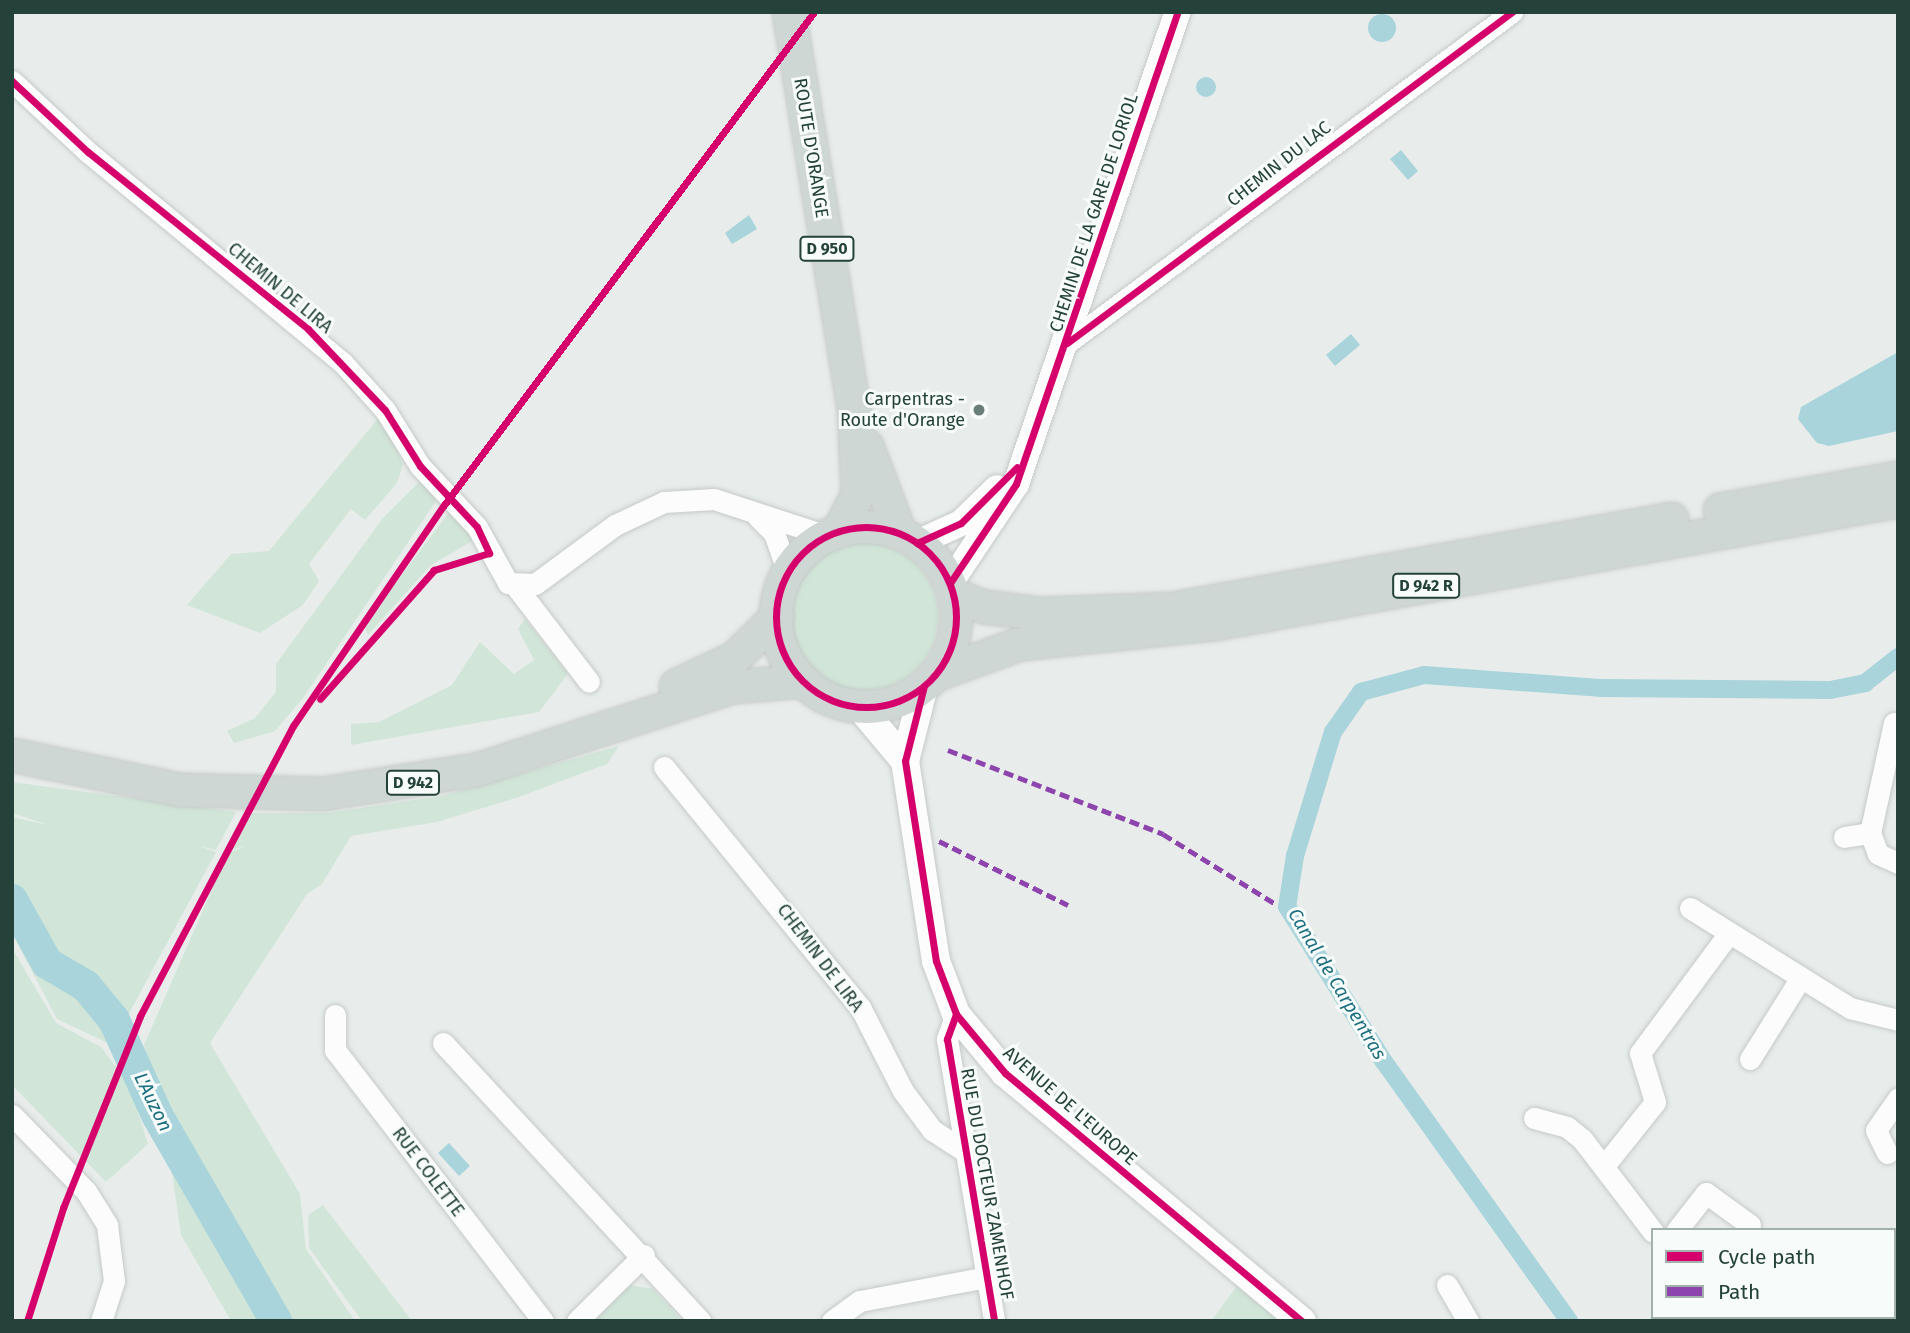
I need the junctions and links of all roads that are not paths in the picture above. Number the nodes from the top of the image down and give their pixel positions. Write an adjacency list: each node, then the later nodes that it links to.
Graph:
1 (789, 12): 6 (main road, ROUTE D'ORANGE / D 950)
2 (1178, 12): 5 (street, CHEMIN DE LA GARE DE LORIOL)
3 (1512, 12): 5 (street, CHEMIN DU LAC)
4 (12, 81): 14 (street, CHEMIN DE LIRA)
5 (1067, 344): 7 (street, CHEMIN DE LA GARE DE LORIOL)
6 (853, 408): 11 (main road, ROUTE D'ORANGE / D 950); 12 (main road, ROUTE D'ORANGE / D 950)
7 (1022, 461): 12 (street, CHEMIN DE LA GARE DE LORIOL); 15 (street, CHEMIN DE LA GARE DE LORIOL)
8 (1898, 478): 15 (main road)
9 (1898, 501): 17 (main road, D 942 R)
10 (757, 516): 11 (street); 13 (street); 14 (street)
11 (833, 533): 12 (main road); 13 (main road, D 950)
12 (908, 538): 15 (main road, D 950)
13 (788, 573): 16 (main road)
14 (517, 588): 19 (street, CHEMIN DE LIRA)
15 (952, 589): 17 (main road)
16 (777, 617): 18 (main road); 22 (main road, D 942)
17 (938, 676): 20 (main road); 24 (main road, AVENUE DE L'EUROPE)
18 (804, 681): 20 (main road); 23 (main road, D 942)
19 (589, 682)
20 (859, 706): 24 (main road)
21 (1894, 723): 26 (street)
22 (12, 733)
23 (12, 755)
24 (905, 761): 32 (main road, AVENUE DE L'EUROPE)
25 (664, 767): 40 (street, CHEMIN DE LIRA)
26 (1870, 833): 27 (street); 28 (street)
27 (1844, 837)
28 (1898, 863)
29 (1690, 908): 30 (street)
30 (1727, 936): 31 (street); 42 (street)
31 (1800, 979): 34 (street); 36 (street)
32 (956, 1014): 40 (street, RUE DU DOCTEUR ZAMENHOF); 55 (main road, AVENUE DE L'EUROPE)
33 (335, 1015): 50 (street, RUE COLETTE)
34 (1898, 1020)
35 (443, 1043): 46 (street)
36 (1749, 1059)
37 (1898, 1098): 41 (street)
38 (12, 1115): 49 (street)
39 (1534, 1118): 42 (street)
40 (966, 1152): 47 (street, RUE DU DOCTEUR ZAMENHOF)
41 (1887, 1153)
42 (1604, 1166): 45 (street)
43 (1679, 1228): 44 (street)
44 (1751, 1228)
45 (1651, 1229)
46 (644, 1255): 51 (street); 52 (street)
47 (987, 1277): 53 (street); 54 (street, RUE DU DOCTEUR ZAMENHOF)
48 (1447, 1285): 56 (street)
49 (102, 1321)
50 (543, 1321)
51 (577, 1321)
52 (700, 1321)
53 (832, 1321)
54 (994, 1321)
55 (1302, 1321)
56 (1468, 1321)

